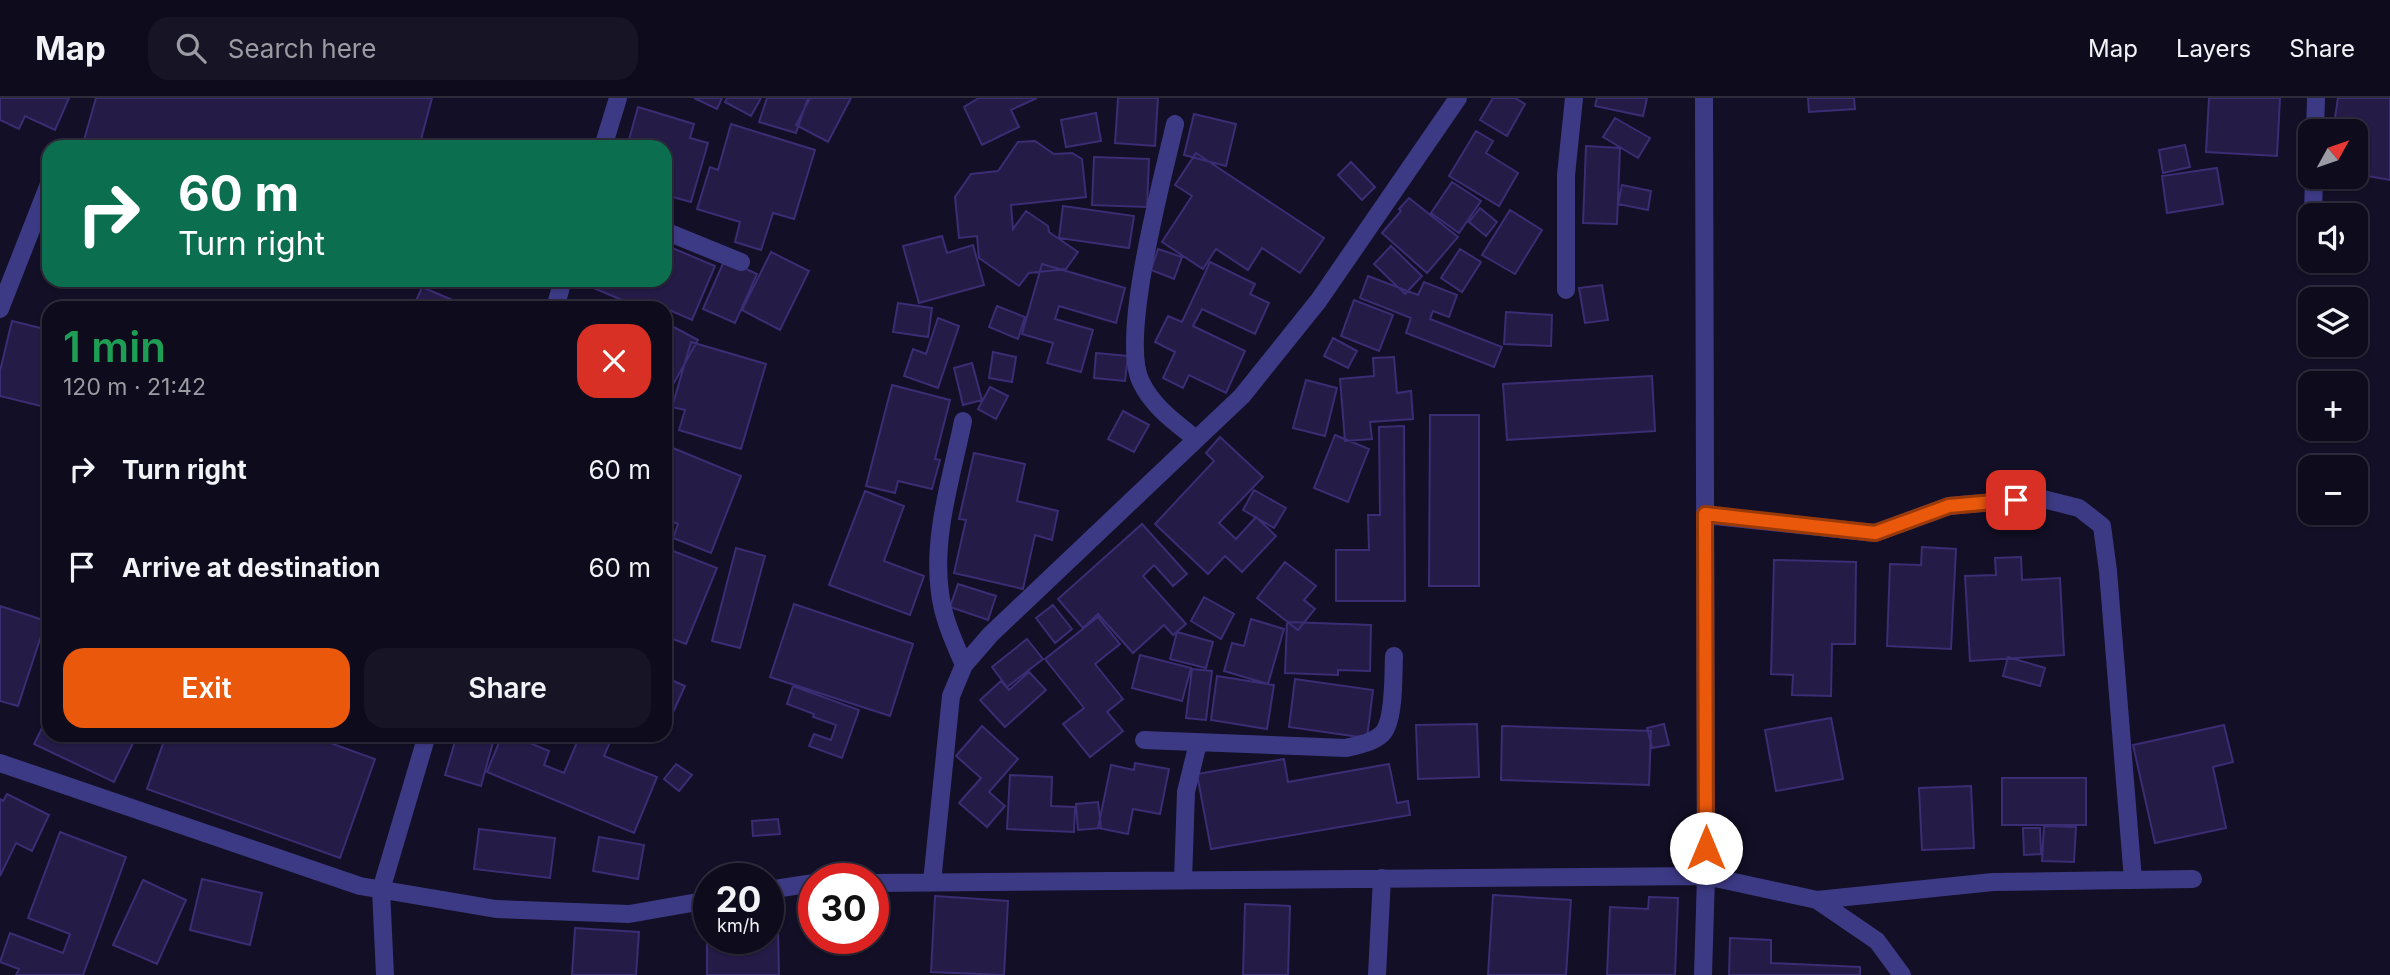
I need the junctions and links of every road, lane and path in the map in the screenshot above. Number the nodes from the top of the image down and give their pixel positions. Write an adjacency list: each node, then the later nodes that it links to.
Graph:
1 (618, 98): 8 (street)
2 (1458, 98): 15 (street)
3 (1574, 98): 12 (street)
4 (1704, 98): 16 (street)
5 (2316, 98): 6 (street)
6 (2315, 119)
7 (1175, 124): 15 (street)
8 (605, 140)
9 (42, 202): 13 (street)
10 (672, 234): 11 (street)
11 (741, 262)
12 (1566, 290)
13 (0, 309)
14 (963, 421): 18 (street)
15 (1196, 439): 18 (street)
16 (1705, 514): 23 (street); 27 (street)
17 (1394, 656): 21 (street)
18 (964, 665): 28 (street)
19 (1144, 740): 21 (street)
20 (425, 742): 30 (street)
21 (1198, 743): 26 (street)
22 (0, 763): 30 (street)
23 (1706, 876): 24 (street); 31 (street); 35 (street)
24 (1382, 878): 26 (street); 34 (street)
25 (2193, 879): 27 (street)
26 (1183, 880): 28 (street)
27 (2133, 880): 31 (street)
28 (932, 882): 29 (street)
29 (889, 883)
30 (381, 890): 32 (street); 33 (street)
31 (1817, 900): 36 (street)
32 (693, 903)
33 (385, 975)
34 (1377, 975)
35 (1703, 975)
36 (1902, 975)

